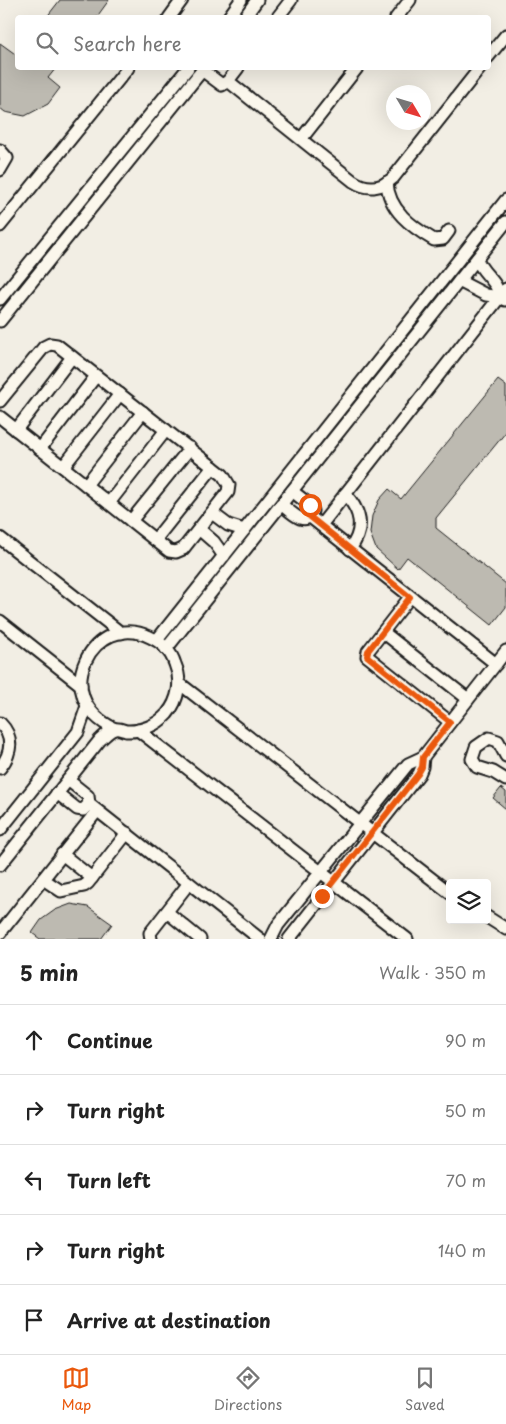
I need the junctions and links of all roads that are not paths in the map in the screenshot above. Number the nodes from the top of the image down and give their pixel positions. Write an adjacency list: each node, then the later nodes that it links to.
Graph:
1 (182, 0): 6 (street)
2 (241, 0): 7 (street)
3 (257, 0): 8 (street)
4 (291, 0): 9 (street)
5 (410, 0): 10 (street)
6 (171, 15)
7 (230, 15)
8 (246, 15)
9 (279, 15)
10 (398, 15)
11 (506, 35): 12 (street)
12 (491, 53)
13 (126, 70): 26 (street)
14 (186, 70): 31 (street)
15 (202, 70): 32 (street)
16 (204, 70): 19 (street)
17 (355, 70): 20 (street)
18 (478, 70): 23 (street)
19 (232, 72): 20 (street)
20 (302, 138): 23 (street)
21 (0, 150): 22 (street)
22 (0, 170)
23 (388, 182): 27 (street)
24 (506, 200): 55 (street)
25 (506, 222): 28 (street)
26 (0, 226)
27 (450, 231)
28 (477, 259): 29 (street); 30 (street)
29 (459, 281): 30 (street); 46 (street)
30 (504, 296): 47 (street)
31 (0, 299)
32 (0, 321)
33 (72, 357): 34 (street); 36 (street); 39 (street)
34 (96, 376): 35 (street); 42 (street)
35 (120, 394): 37 (street); 44 (street)
36 (0, 401)
37 (143, 412): 40 (street); 45 (street)
38 (0, 417): 39 (street)
39 (16, 430): 42 (street)
40 (166, 430): 41 (street); 48 (street)
41 (190, 448): 43 (street); 52 (street)
42 (40, 449): 44 (street)
43 (213, 466): 50 (street); 57 (street)
44 (63, 467): 45 (street)
45 (86, 486): 48 (street)
46 (292, 491): 49 (street); 51 (street)
47 (345, 494): 53 (street); 58 (street)
48 (109, 503): 52 (street)
49 (281, 504): 51 (street); 65 (street)
50 (212, 513): 54 (street); 55 (street)
51 (309, 516): 53 (street)
52 (131, 522): 57 (street)
53 (321, 525): 58 (street)
54 (199, 529): 57 (street); 59 (street)
55 (244, 530): 59 (street)
56 (0, 538): 63 (street)
57 (155, 540)
58 (350, 549): 60 (street)
59 (224, 556): 64 (street)
60 (410, 597): 62 (street); 67 (street)
61 (0, 621): 69 (street)
62 (383, 632): 70 (street); 72 (street)
63 (121, 633): 64 (street); 69 (street)
64 (157, 640): 65 (street)
65 (166, 648): 68 (street)
66 (506, 651): 67 (street)
67 (496, 664): 70 (street)
68 (179, 683): 75 (street); 83 (street)
69 (81, 685): 71 (street)
70 (468, 699): 72 (street)
71 (87, 706): 74 (street); 84 (street)
72 (450, 722): 77 (street)
73 (0, 723): 78 (street)
74 (115, 729): 75 (street); 79 (street)
75 (138, 730): 89 (street)
76 (506, 756): 80 (street)
77 (423, 757): 83 (street); 86 (street)
78 (2, 763)
79 (68, 780): 81 (street); 82 (street)
80 (506, 780)
81 (57, 793): 82 (street); 88 (street)
82 (93, 807): 85 (street); 87 (street)
83 (360, 825): 86 (street); 89 (street)
84 (0, 830)
85 (127, 834): 90 (street); 93 (street)
86 (371, 834): 92 (street); 94 (street)
87 (62, 854): 90 (street); 91 (street)
88 (0, 865)
89 (321, 873): 92 (street); 102 (street)
90 (92, 878): 91 (street)
91 (43, 879): 98 (street)
92 (332, 882): 103 (street); 104 (street)
93 (190, 883): 95 (street); 101 (street)
94 (446, 890)
95 (166, 912): 99 (street); 100 (street)
96 (491, 920): 97 (street)
97 (506, 929)
98 (0, 932)
99 (151, 939)
100 (200, 939)
101 (260, 939)
102 (271, 939)
103 (289, 939)
104 (407, 939)

